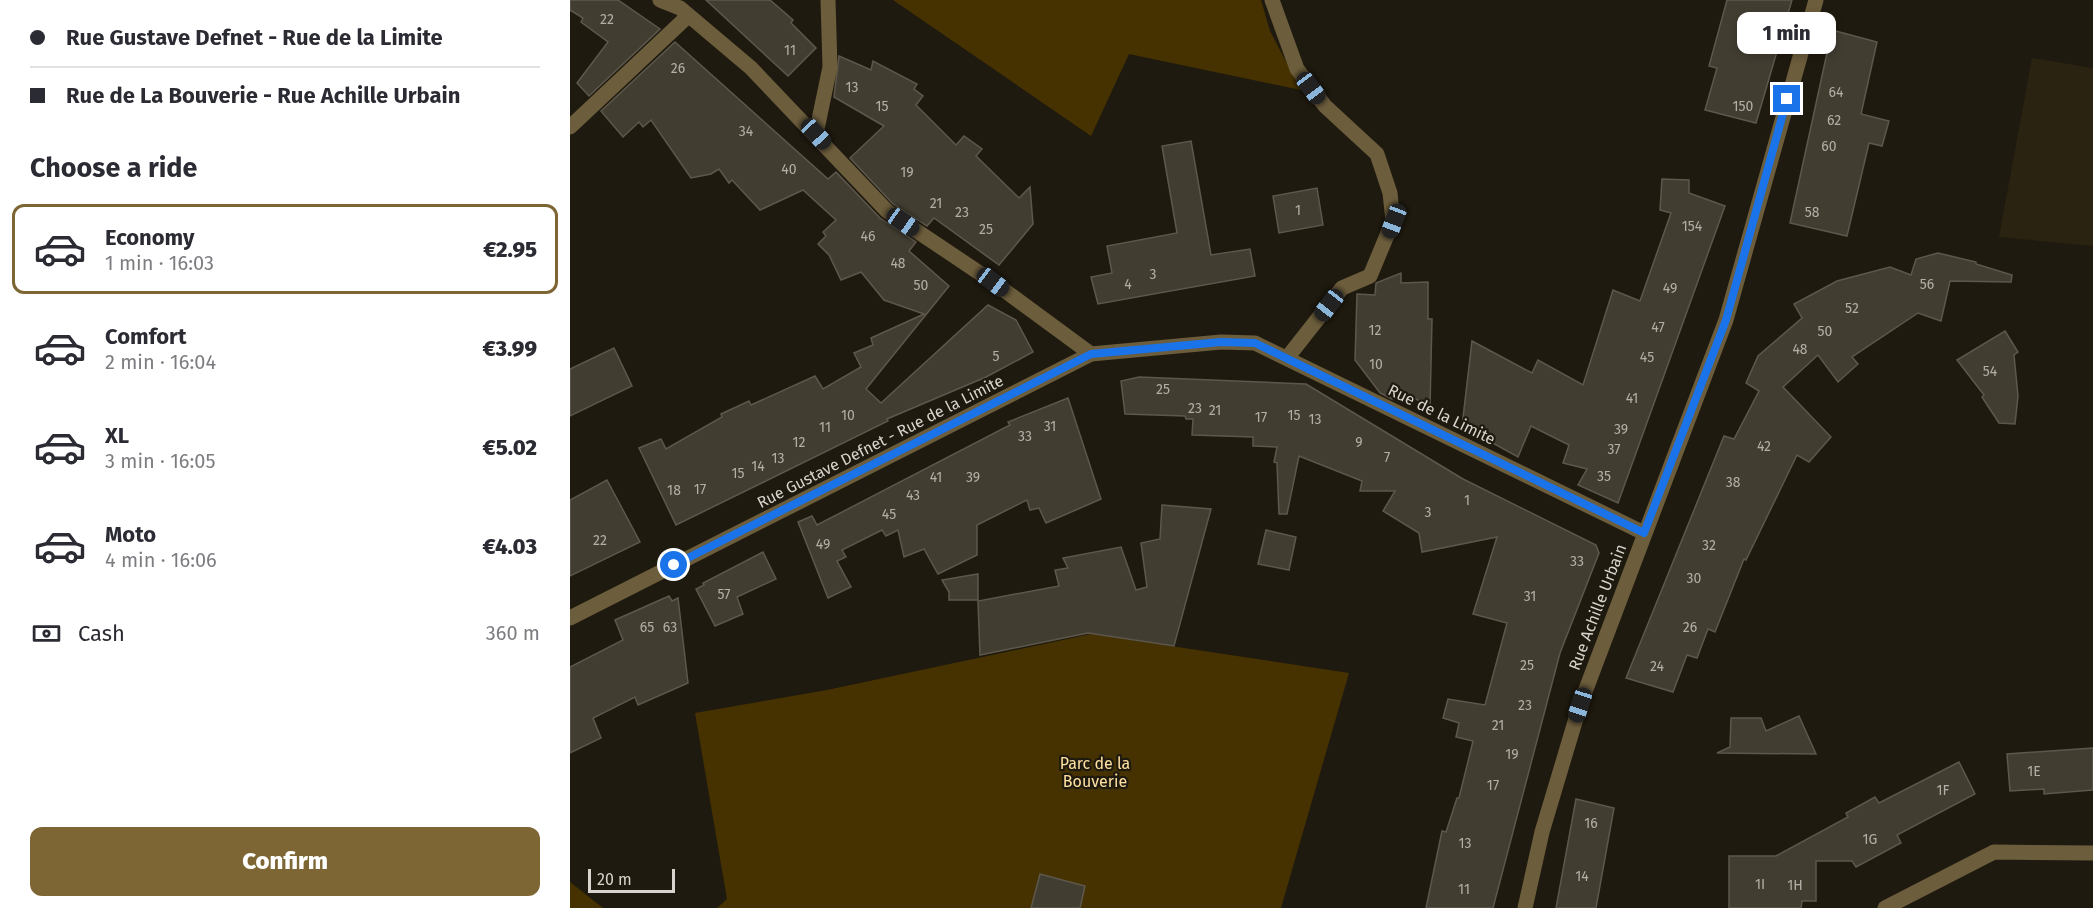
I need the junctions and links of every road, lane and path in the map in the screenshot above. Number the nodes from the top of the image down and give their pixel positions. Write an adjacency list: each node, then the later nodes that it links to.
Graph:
1 (660, 0): 5 (street)
2 (828, 0): 7 (street)
3 (1272, 0): 10 (street)
4 (1816, 0): 11 (street, Rue Achille Urbain)
5 (688, 15): 6 (street); 7 (street)
6 (570, 127)
7 (816, 134): 9 (street)
8 (1221, 342): 9 (street, Rue Gustave Defnet - Rue de la Limite); 10 (street, Rue de la Limite)
9 (1091, 354): 12 (street, Rue Gustave Defnet - Rue de la Limite)
10 (1287, 358): 11 (street, Rue de la Limite)
11 (1644, 533): 14 (street, Rue Achille Urbain)
12 (570, 618)
13 (2093, 853): 15 (street)
14 (1525, 908)
15 (1885, 908)

